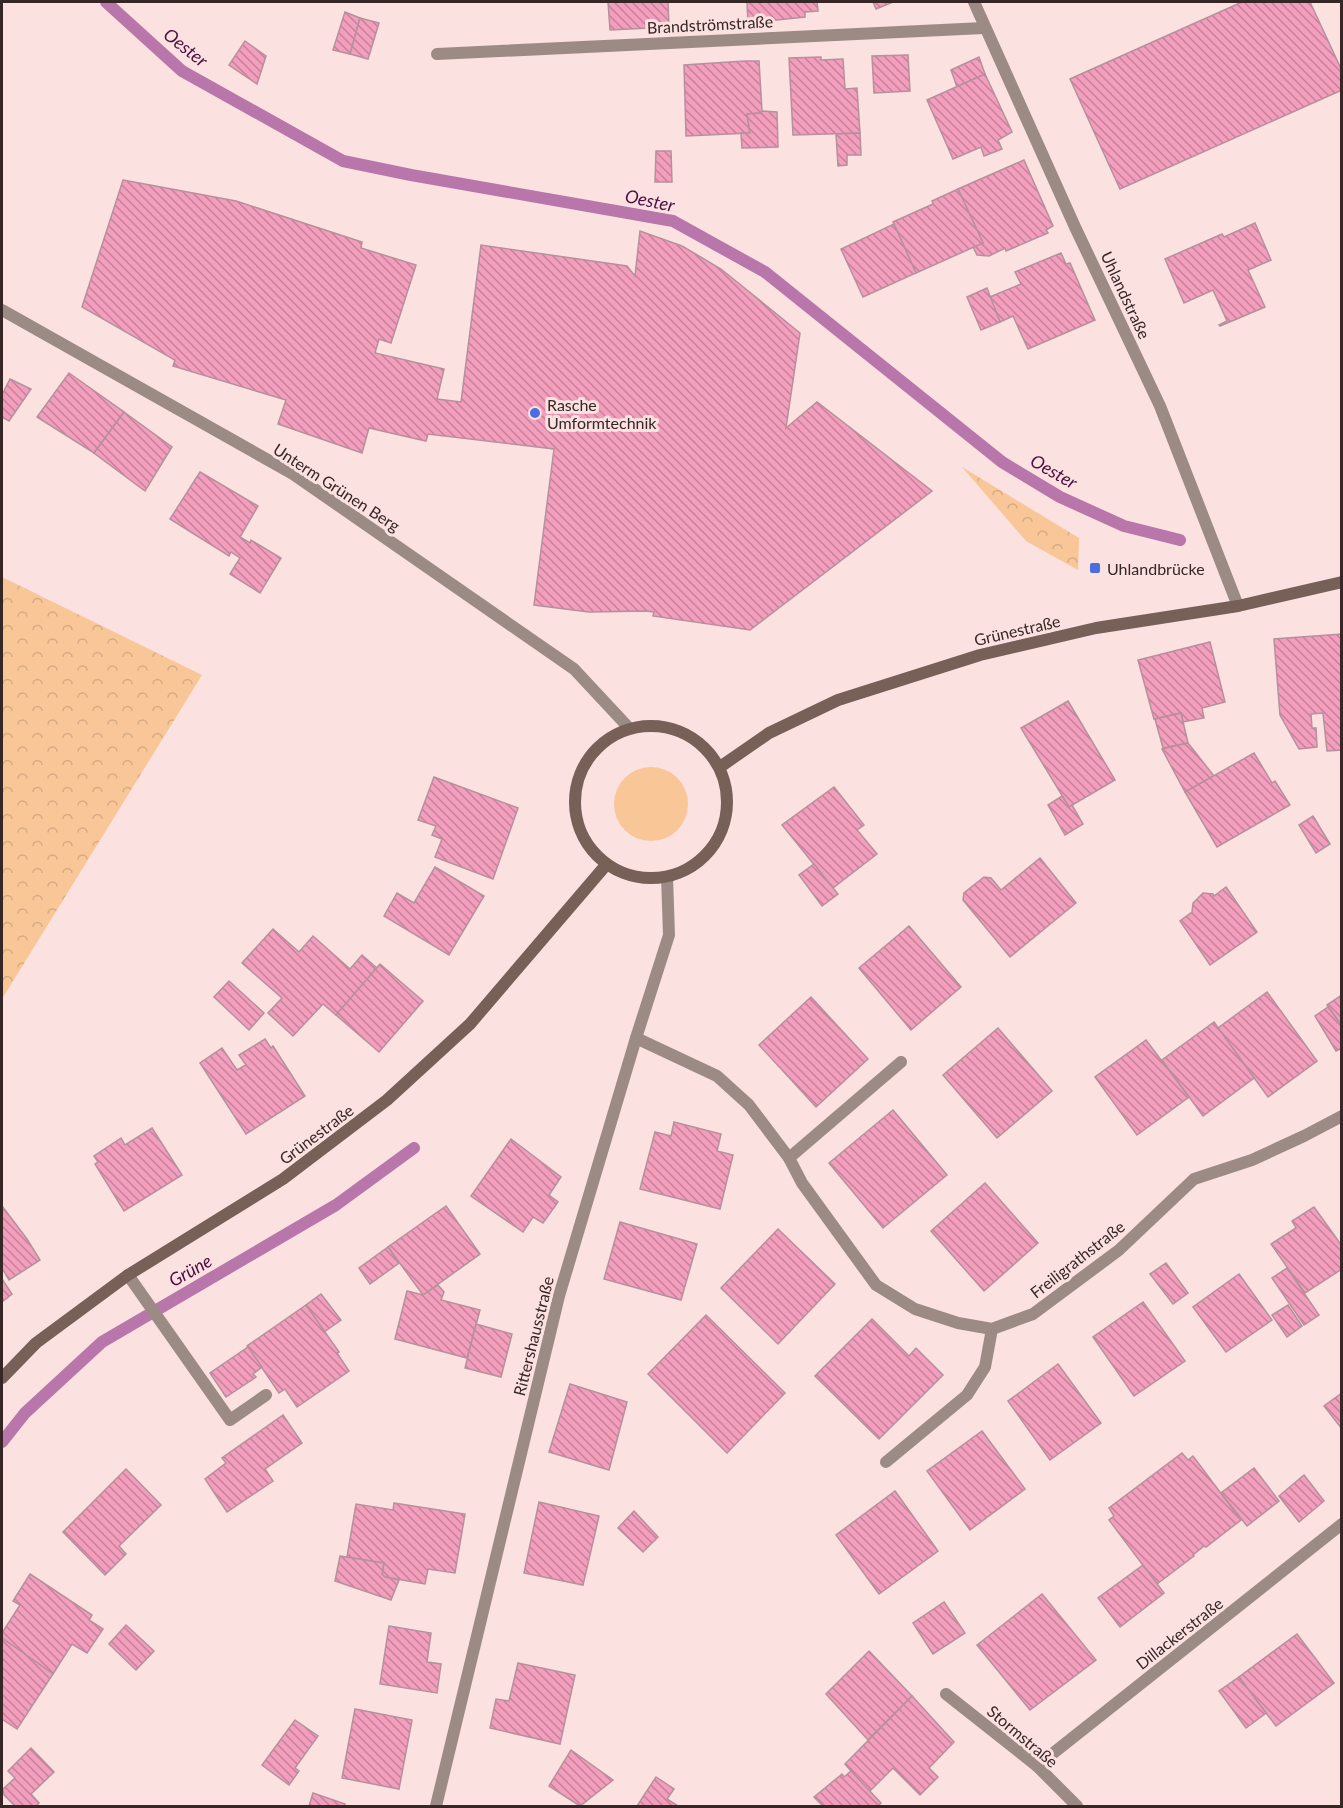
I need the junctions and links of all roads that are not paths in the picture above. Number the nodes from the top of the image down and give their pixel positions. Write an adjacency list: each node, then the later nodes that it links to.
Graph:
1 (974, 2): 2 (street, Uhlandstraße)
2 (984, 27): 3 (street, Brandströmstraße); 6 (street, Uhlandstraße)
3 (437, 54)
4 (2, 310): 7 (street, Unterm Grünen Berg)
5 (1341, 582): 6 (street, Grünestraße)
6 (1238, 606): 8 (street, Grünestraße)
7 (628, 728): 8 (street); 9 (street)
8 (720, 766): 10 (street)
9 (606, 865): 10 (street); 15 (street, Grünestraße)
10 (667, 877): 11 (street, Rittershausstraße)
11 (636, 1038): 14 (street); 24 (street, Rittershausstraße)
12 (901, 1062): 14 (street)
13 (1341, 1116): 16 (street, Freiligrathstraße)
14 (789, 1158): 16 (street)
15 (128, 1275): 17 (street, Grünestraße); 18 (street)
16 (992, 1329): 19 (street)
17 (2, 1378)
18 (266, 1395)
19 (886, 1462)
20 (1341, 1524): 22 (street, Dillackerstraße)
21 (946, 1694): 22 (street, Stormstraße)
22 (1037, 1767): 23 (street, Stormstraße)
23 (1065, 1802): 25 (street, Stormstraße)
24 (436, 1806)
25 (1077, 1806)

